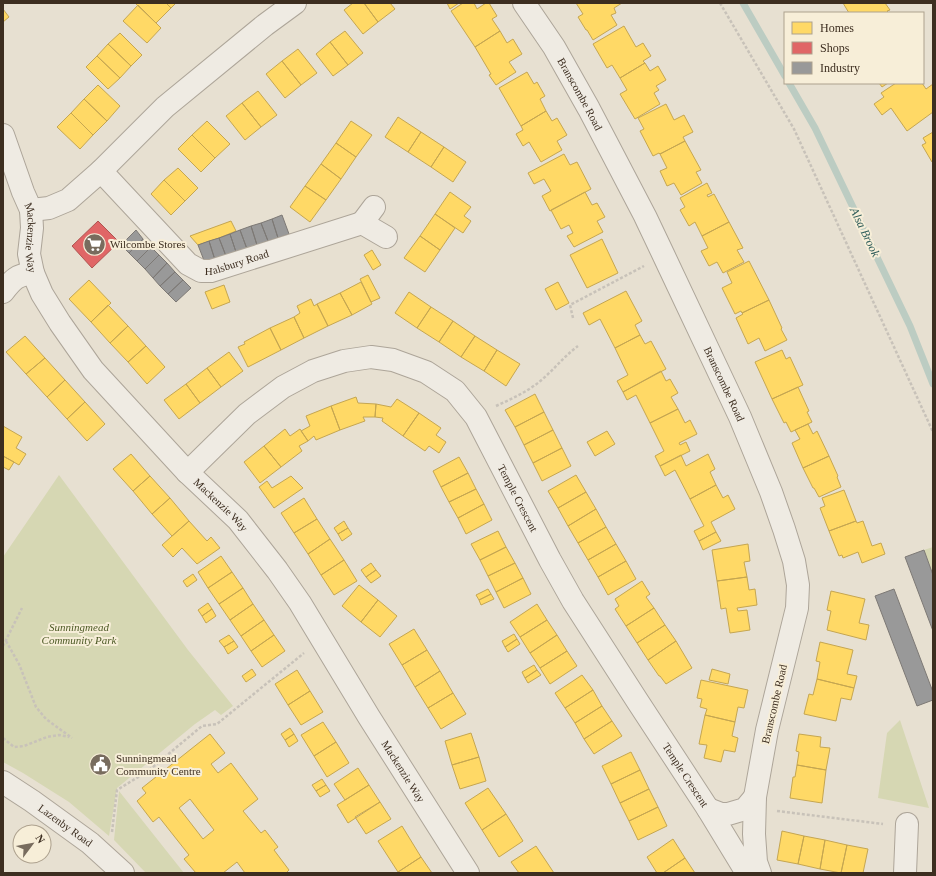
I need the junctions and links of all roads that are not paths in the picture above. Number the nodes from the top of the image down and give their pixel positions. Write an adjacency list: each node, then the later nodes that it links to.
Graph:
1 (294, 3): 4 (street)
2 (524, 3): 11 (street, Branscombe Road)
3 (3, 135): 5 (street, Mackenzie Way)
4 (101, 171): 5 (street); 6 (street, Halsbury Road)
5 (31, 210): 7 (street, Mackenzie Way)
6 (386, 237)
7 (33, 273): 8 (street); 9 (street, Mackenzie Way)
8 (3, 292)
9 (187, 472): 12 (street, Temple Crescent); 15 (street, Mackenzie Way)
10 (3, 782): 14 (street, Lazenby Road)
11 (755, 803): 12 (street); 17 (street, Branscombe Road)
12 (708, 808): 16 (street, Temple Crescent)
13 (907, 827): 18 (street)
14 (123, 873)
15 (468, 873)
16 (747, 873)
17 (760, 873)
18 (905, 873)

